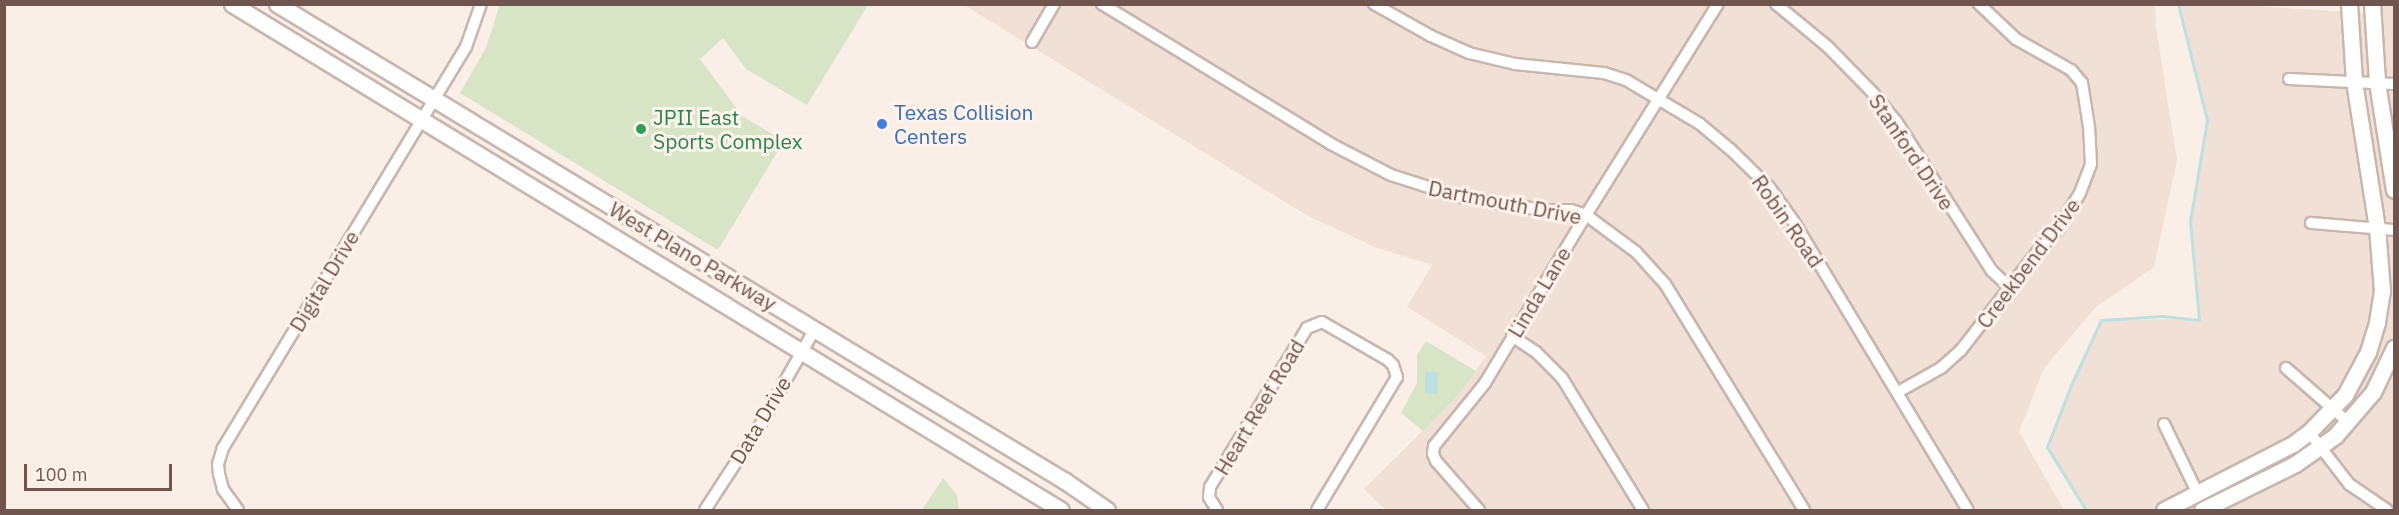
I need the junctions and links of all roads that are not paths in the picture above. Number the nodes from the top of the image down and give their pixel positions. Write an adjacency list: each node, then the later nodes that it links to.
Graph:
1 (232, 4): 19 (main road, West Plano Parkway)
2 (277, 4): 18 (main road, West Plano Parkway)
3 (481, 4): 18 (street, Digital Drive)
4 (1054, 4): 12 (street)
5 (1102, 4): 22 (street, Dartmouth Drive)
6 (1374, 4): 17 (street, Robin Road)
7 (1718, 4): 17 (street, Linda Lane)
8 (1776, 4): 27 (street, Stanford Drive)
9 (1980, 4): 27 (street, Creekbend Drive)
10 (2349, 4): 14 (main road)
11 (2372, 4): 15 (main road)
12 (1032, 42)
13 (2289, 79): 14 (street)
14 (2354, 81): 15 (street); 24 (main road)
15 (2377, 82): 16 (street); 20 (main road)
16 (2394, 84)
17 (1659, 98): 22 (street, Linda Lane); 34 (street, Robin Road)
18 (434, 99): 19 (street, Digital Drive); 21 (main road, West Plano Parkway)
19 (420, 121): 26 (main road, West Plano Parkway); 41 (street, Digital Drive)
20 (2394, 190)
21 (615, 209): 26 (main road); 28 (main road, West Plano Parkway)
22 (1586, 214): 29 (street, Linda Lane); 49 (street, Dartmouth Drive)
23 (2311, 223): 24 (street)
24 (2377, 228): 25 (street); 31 (main road)
25 (2394, 230)
26 (602, 231): 30 (main road, West Plano Parkway)
27 (2009, 287): 34 (street, Creekbend Drive)
28 (815, 329): 30 (street, Data Drive); 44 (main road, West Plano Parkway)
29 (1512, 336): 47 (street, Linda Lane); 48 (street)
30 (801, 352): 42 (street, Data Drive); 43 (main road, West Plano Parkway)
31 (2368, 352): 32 (street); 35 (main road)
32 (2393, 356): 36 (main road)
33 (2286, 368): 35 (street)
34 (1898, 392): 50 (street, Robin Road)
35 (2333, 409): 36 (street); 38 (main road)
36 (2349, 423): 39 (main road)
37 (2164, 424): 40 (street)
38 (2309, 432): 39 (street); 40 (main road)
39 (2320, 448): 52 (main road); 53 (street)
40 (2198, 494): 51 (main road)
41 (238, 510)
42 (705, 510)
43 (1061, 510)
44 (1107, 510)
45 (1217, 510): 46 (street, Heart Reef Road)
46 (1317, 510)
47 (1479, 510)
48 (1643, 510)
49 (1804, 510)
50 (1968, 510)
51 (2164, 510)
52 (2202, 510)
53 (2388, 510)

